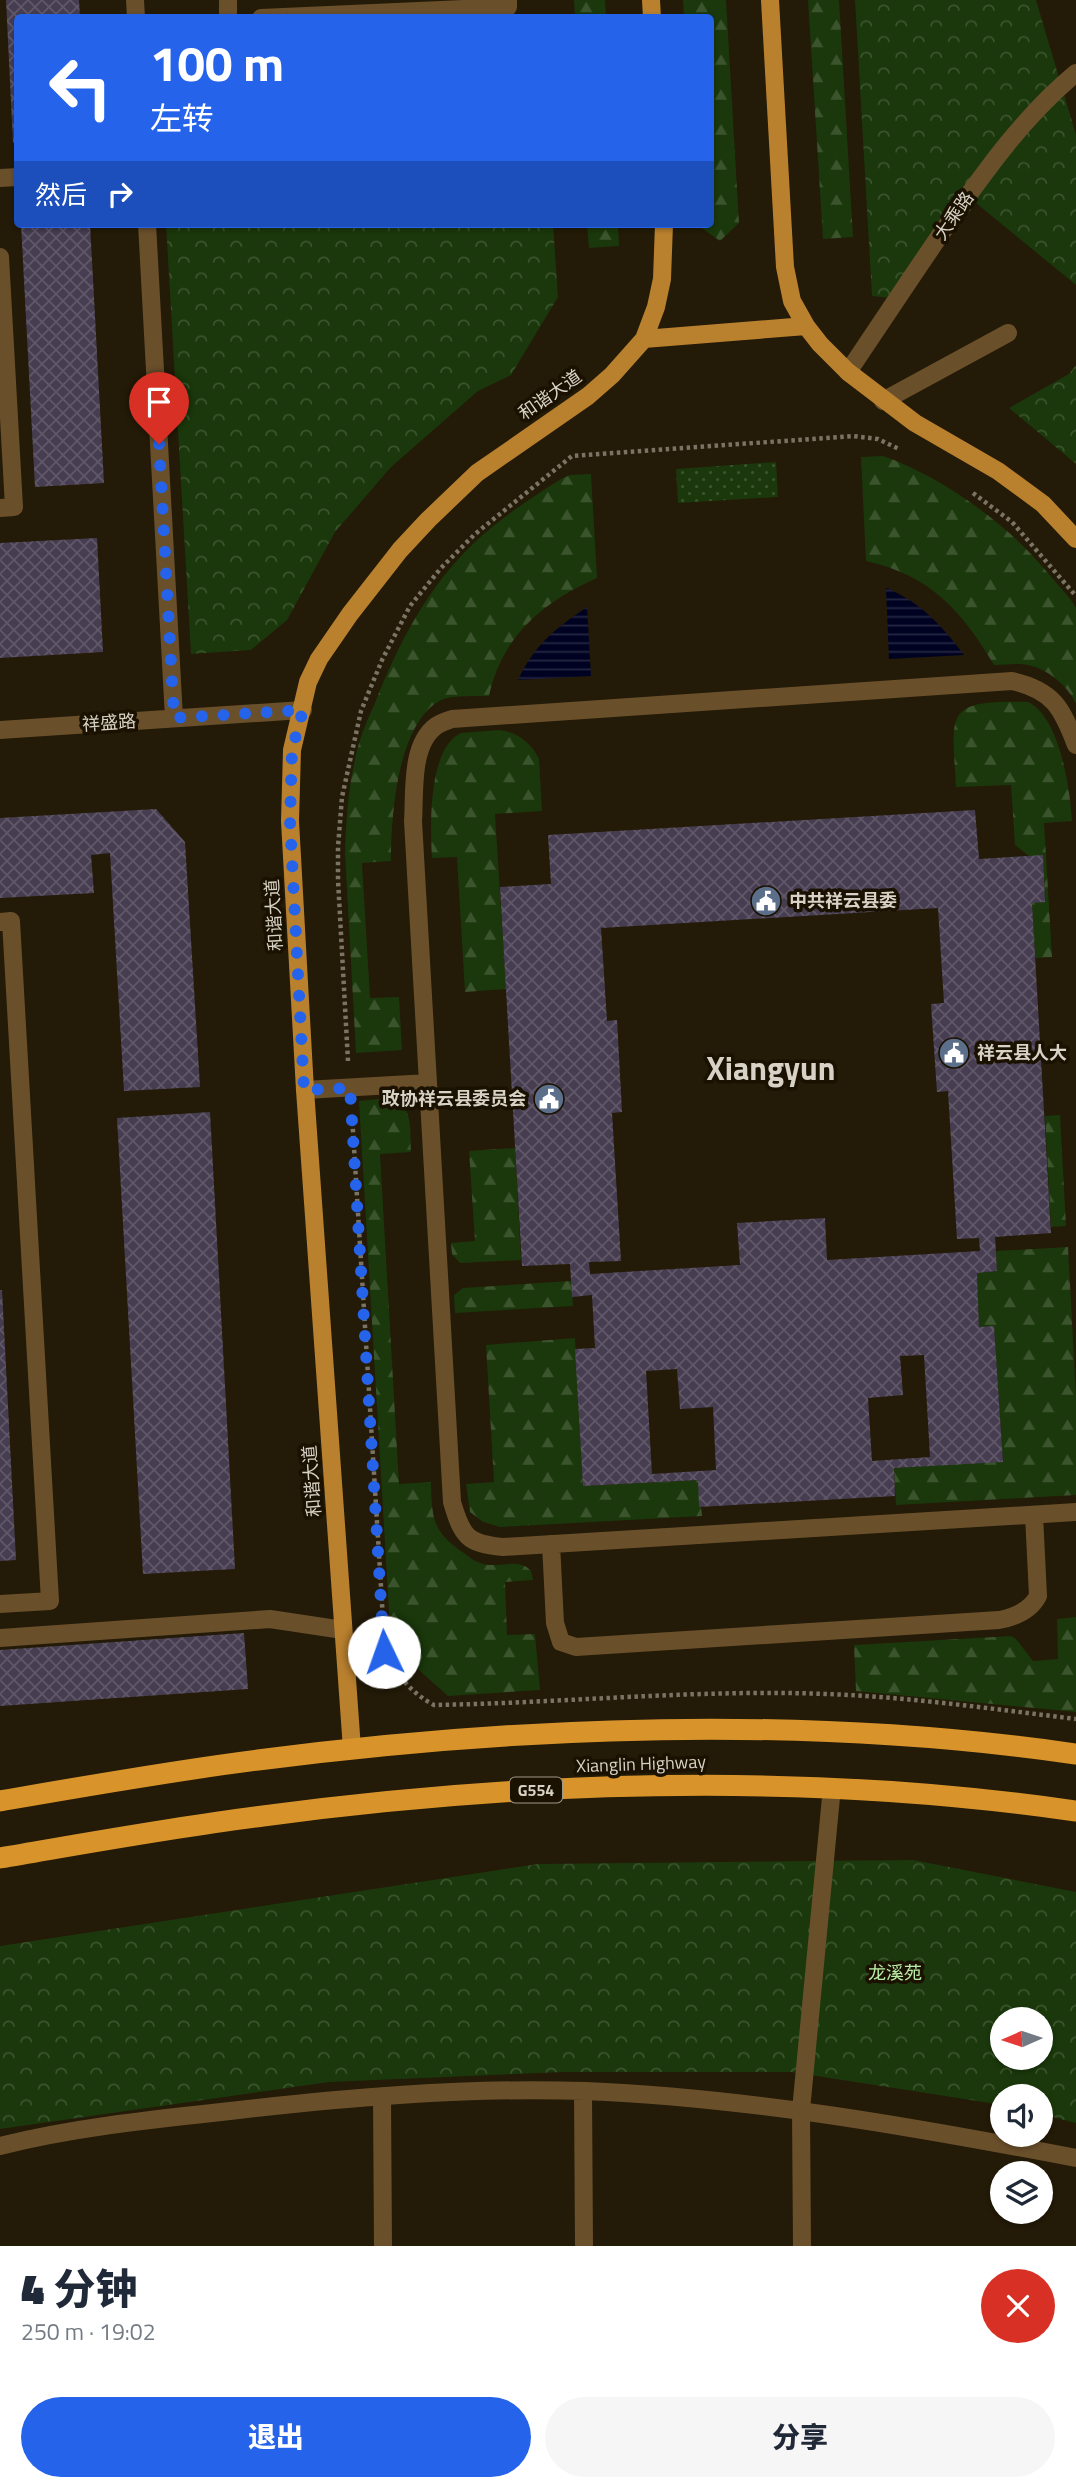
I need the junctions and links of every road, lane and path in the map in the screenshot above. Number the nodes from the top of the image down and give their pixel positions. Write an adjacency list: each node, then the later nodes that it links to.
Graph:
1 (508, 0): 3 (street)
2 (770, 0): 8 (main road)
3 (343, 14)
4 (1076, 73): 11 (street, 大乘路)
5 (147, 228): 19 (street)
6 (664, 228): 10 (main road, 和谐大道)
7 (0, 257): 15 (street)
8 (807, 326): 10 (main road); 11 (main road)
9 (1008, 333): 12 (street)
10 (644, 339): 18 (main road, 和谐大道)
11 (848, 372): 12 (main road)
12 (883, 401): 16 (main road)
13 (909, 454): 24 (path)
14 (970, 491): 17 (path)
15 (0, 508)
16 (1076, 539)
17 (1076, 596)
18 (303, 710): 19 (street, 祥盛路); 25 (main road, 和谐大道)
19 (174, 718): 20 (street, 祥盛路)
20 (0, 730)
21 (1076, 745): 23 (street)
22 (0, 922): 29 (street)
23 (428, 1083): 24 (street); 28 (street)
24 (350, 1088): 25 (street); 32 (path)
25 (304, 1090): 30 (main road, 和谐大道)
26 (1076, 1512): 27 (street)
27 (1034, 1515): 28 (street); 28 (street)
28 (551, 1544)
29 (0, 1604)
30 (343, 1630): 31 (street); 33 (main road, 和谐大道)
31 (0, 1638)
32 (1076, 1719)
33 (352, 1749): 34 (highway, Xianglin Highway); 36 (highway, Xianglin Highway)
34 (1076, 1754)
35 (832, 1787): 37 (highway, Xianglin Highway / G554); 38 (highway, Xianglin Highway / G554); 41 (street)
36 (0, 1801)
37 (1076, 1811)
38 (0, 1858)
39 (583, 2091): 40 (street); 41 (street); 45 (street)
40 (382, 2096): 42 (street); 44 (street)
41 (801, 2110): 43 (street); 46 (street)
42 (0, 2146)
43 (1076, 2158)
44 (383, 2246)
45 (584, 2246)
46 (802, 2246)

